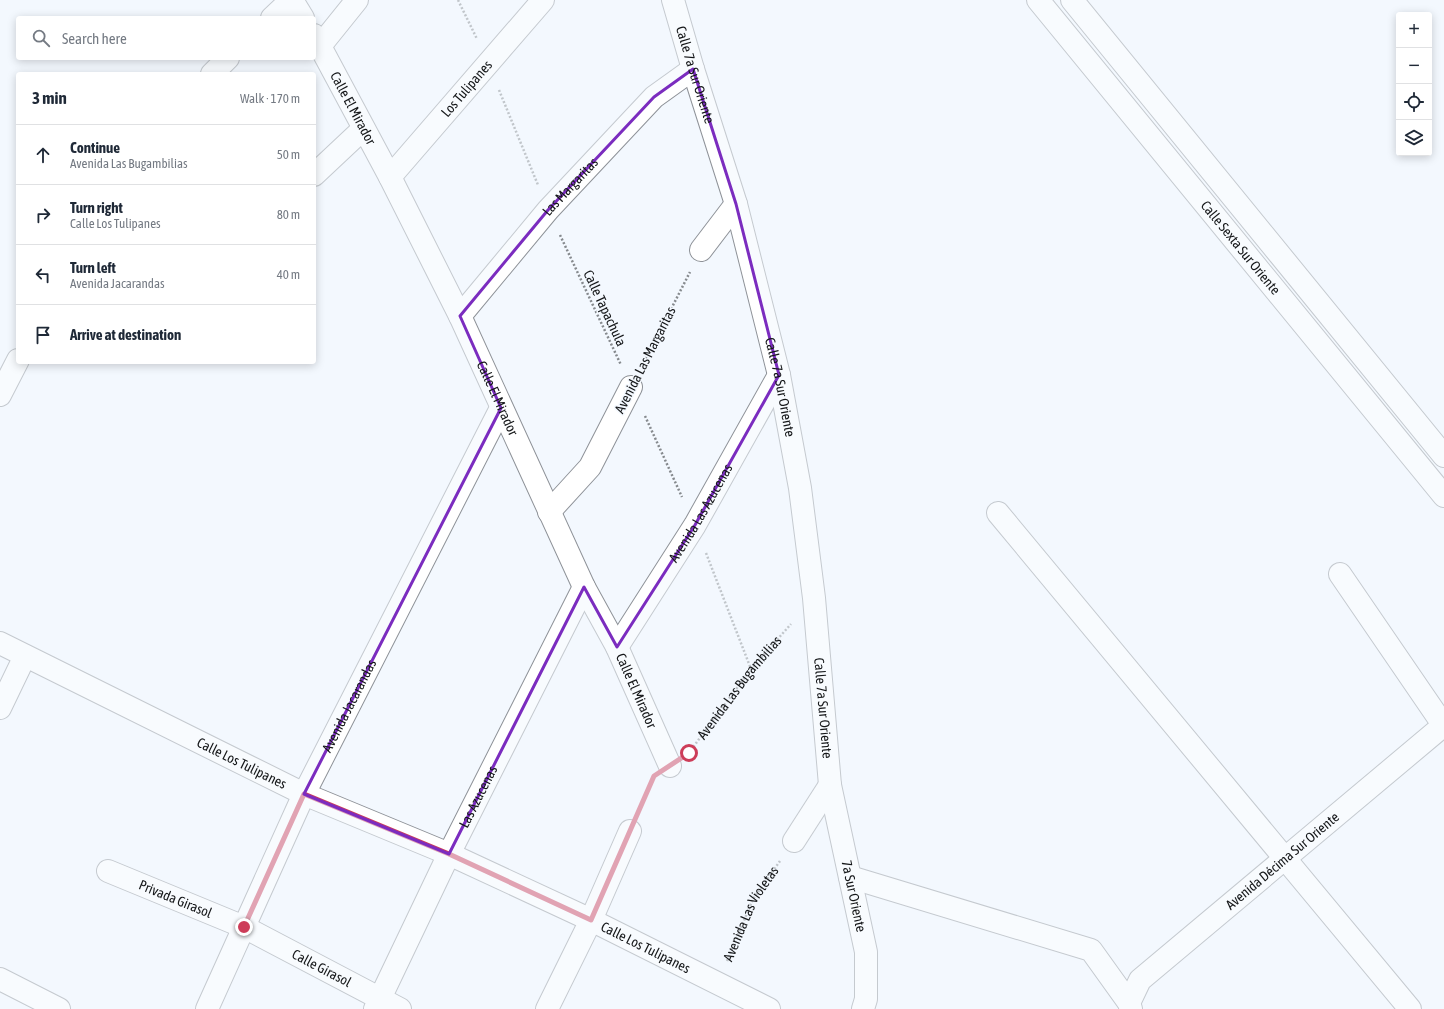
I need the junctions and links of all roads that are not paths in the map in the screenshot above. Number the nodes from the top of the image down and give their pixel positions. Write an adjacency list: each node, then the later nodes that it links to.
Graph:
1 (292, 0): 7 (street); 8 (street)
2 (357, 0): 9 (street)
3 (543, 0): 17 (street, Los Tulipanes)
4 (673, 0): 11 (street, Calle 7a Sur Oriente)
5 (1038, 0): 14 (street, Calle Sexta Sur Oriente)
6 (1072, 0): 13 (street, Calle Sexta Sur Oriente)
7 (274, 16)
8 (302, 16)
9 (317, 41): 15 (street, Calle El Mirador)
10 (226, 60): 12 (street)
11 (693, 69): 18 (street, Calle 7a Sur Oriente); 20 (street, Las Margaritas)
12 (214, 72)
13 (1132, 73): 14 (street); 26 (street, Calle Sexta Sur Oriente)
14 (1112, 90): 27 (street, Calle Sexta Sur Oriente)
15 (363, 129): 16 (street); 17 (street, Calle El Mirador)
16 (316, 173)
17 (390, 177): 20 (street, Calle El Mirador)
18 (736, 204): 19 (street); 22 (street, Calle 7a Sur Oriente)
19 (701, 250)
20 (460, 316): 25 (street, Calle El Mirador)
21 (16, 364): 24 (street)
22 (779, 375): 33 (street, Avenida Las Azucenas); 38 (street, Calle 7a Sur Oriente)
23 (632, 387): 28 (street, Avenida Las Margaritas)
24 (0, 396)
25 (501, 408): 28 (street, Calle El Mirador); 39 (street, Avenida Jacarandas)
26 (1444, 456)
27 (1444, 496)
28 (550, 512): 31 (street, Calle El Mirador)
29 (998, 513): 43 (street)
30 (1340, 574): 36 (street)
31 (584, 587): 33 (street, Calle El Mirador); 42 (street, Las Azucenas)
32 (0, 644): 34 (street, Calle Los Tulipanes)
33 (617, 647): 37 (street, Calle El Mirador)
34 (25, 656): 35 (street); 39 (street, Calle Los Tulipanes)
35 (0, 708)
36 (1444, 725): 43 (street, Avenida Décima Sur Oriente)
37 (670, 766)
38 (830, 785): 41 (street); 45 (street, 7a Sur Oriente)
39 (304, 794): 42 (street, Calle Los Tulipanes); 47 (street, Avenida Jacarandas)
40 (630, 831): 46 (street)
41 (794, 841)
42 (449, 854): 46 (street, Calle Los Tulipanes); 50 (street, Las Azucenas)
43 (1286, 859): 51 (street, Avenida Décima Sur Oriente); 58 (street)
44 (108, 871): 47 (street, Privada Girasol)
45 (850, 877): 51 (street); 57 (street, 7a Sur Oriente)
46 (591, 920): 55 (street); 56 (street, Calle Los Tulipanes)
47 (244, 927): 50 (street, Calle Girasol); 53 (street, Avenida Jacarandas)
48 (0, 979): 49 (street)
49 (22, 1001): 52 (street)
50 (378, 1004): 54 (street, Calle Girasol)
51 (1130, 1006)
52 (59, 1009)
53 (207, 1009)
54 (400, 1009)
55 (547, 1009)
56 (768, 1009)
57 (863, 1009)
58 (1410, 1009)

